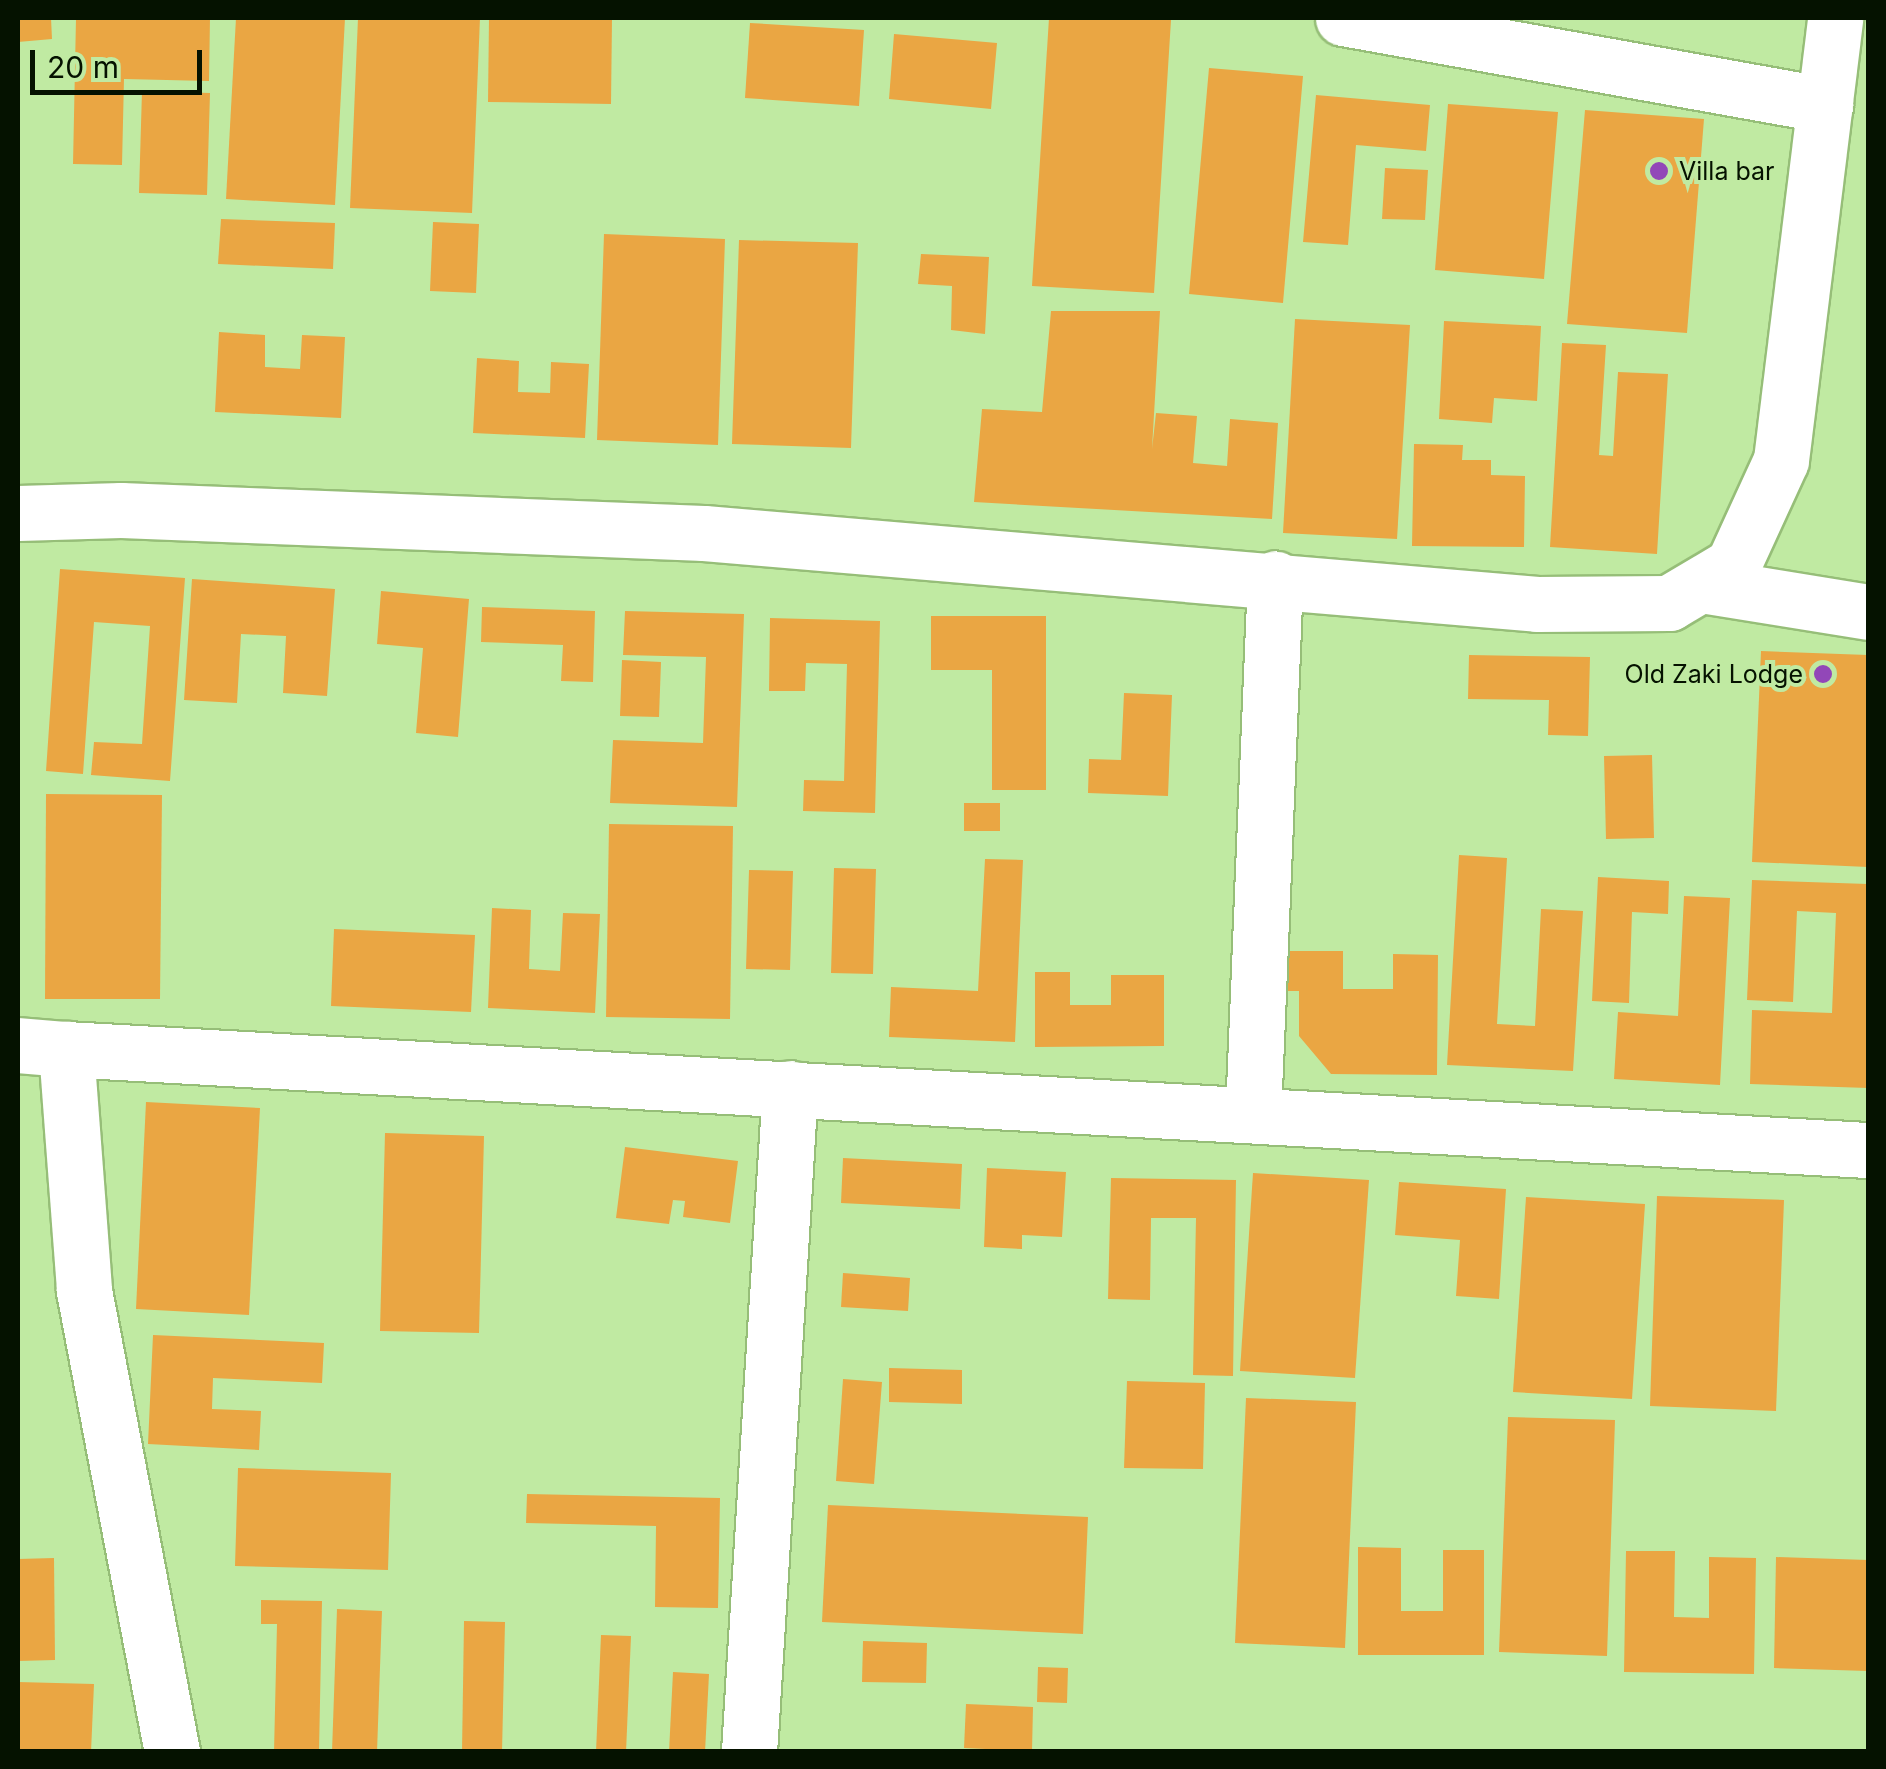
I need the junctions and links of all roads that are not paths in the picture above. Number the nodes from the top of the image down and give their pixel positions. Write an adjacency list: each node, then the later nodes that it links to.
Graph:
1 (1343, 18): 3 (street)
2 (1835, 18): 3 (street)
3 (1826, 105): 6 (street)
4 (18, 514): 5 (street)
5 (1276, 578): 6 (street); 10 (street)
6 (1708, 586): 7 (street)
7 (1868, 612)
8 (42, 1047): 9 (street); 12 (street)
9 (790, 1088): 10 (street); 13 (street)
10 (1253, 1114): 11 (street)
11 (1868, 1150)
12 (172, 1752)
13 (749, 1752)

